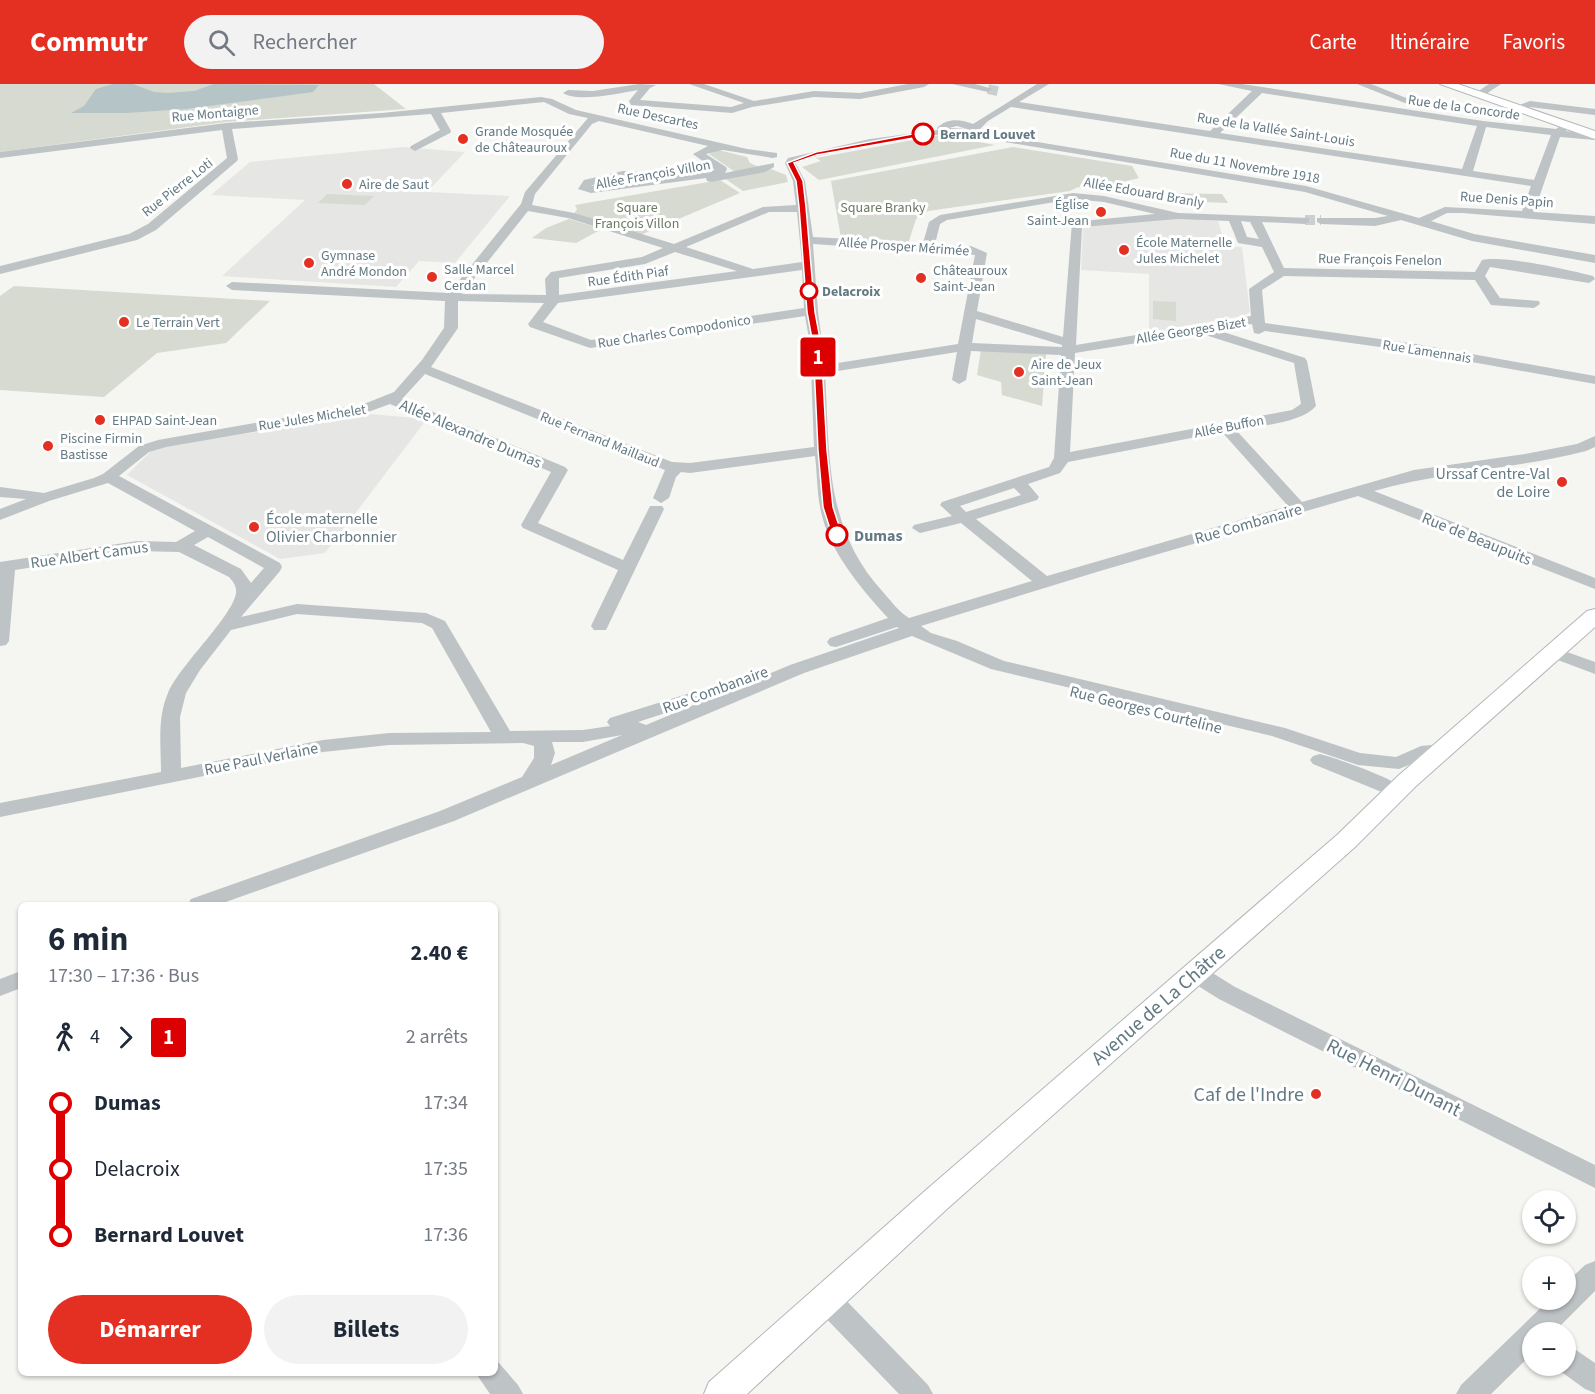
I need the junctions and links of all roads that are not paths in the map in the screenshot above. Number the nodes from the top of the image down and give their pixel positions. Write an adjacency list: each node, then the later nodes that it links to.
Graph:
1 (694, 84): 17 (street)
2 (924, 84): 17 (street)
3 (957, 84): 11 (street)
4 (1044, 84): 15 (street)
5 (1223, 84): 12 (street, Rue de la Concorde)
6 (1362, 84): 22 (street)
7 (1446, 84): 28 (main road)
8 (1459, 84): 13 (main road)
9 (1496, 84): 13 (street)
10 (648, 85): 16 (street); 17 (street)
11 (988, 89)
12 (1260, 89): 22 (street, Rue de la Concorde); 29 (street)
13 (1484, 92): 18 (main road)
14 (544, 94): 16 (street, Rue Descartes); 16 (street, Rue Montaigne); 19 (street, Rue Montaigne)
15 (1011, 99): 23 (street); 29 (street, Rue de la Vallée Saint-Louis)
16 (565, 100): 21 (street, Rue Descartes)
17 (747, 102)
18 (1522, 106): 20 (street); 30 (main road)
19 (433, 110): 25 (street, Rue Montaigne); 34 (street)
20 (1595, 112)
21 (597, 118): 32 (street, Rue Descartes); 41 (street)
22 (1447, 118): 24 (street, Rue de la Concorde)
23 (984, 119): 26 (street); 27 (street)
24 (1483, 124): 28 (street, Rue de la Concorde); 38 (street)
25 (226, 126): 36 (street, Rue Montaigne); 59 (street, Rue Pierre Loti)
26 (962, 128): 27 (street); 31 (street, Rue du 11 Novembre 1918); 37 (street, Allée François Villon)
27 (974, 128): 31 (street, Rue du 11 Novembre 1918)
28 (1561, 129): 30 (main road); 40 (street)
29 (1213, 134): 38 (street, Rue de la Vallée Saint-Louis)
30 (1595, 134)
31 (993, 137): 46 (street, Rue du 11 Novembre 1918)
32 (692, 139): 33 (street, Rue Descartes); 35 (street)
33 (727, 147): 35 (street); 37 (street, Rue Descartes)
34 (415, 148)
35 (698, 154): 39 (street)
36 (0, 155)
37 (780, 162): 42 (street); 43 (street, Allée François Villon)
38 (1467, 173): 40 (street, Rue de la Vallée Saint-Louis)
39 (658, 181): 39 (street)
40 (1538, 184): 44 (street)
41 (525, 207): 43 (street); 65 (street)
42 (803, 207): 53 (street); 56 (street)
43 (540, 210): 56 (street)
44 (1527, 214): 51 (street, Rue Denis Papin); 52 (street, Rue Denis Papin)
45 (1178, 216): 47 (street, Allée Edouard Branly); 55 (street, Allée Edouard Branly); 73 (street)
46 (1403, 217): 50 (street); 52 (street, Rue du 11 Novembre 1918)
47 (1234, 219): 48 (street, Allée Edouard Branly); 54 (street)
48 (1256, 219): 49 (street, Allée Edouard Branly); 54 (street)
49 (1305, 220)
50 (1321, 220)
51 (1595, 220)
52 (1420, 222): 57 (street, Rue du 11 Novembre 1918)
53 (807, 240): 55 (street, Allée Prosper Mérimée); 58 (street)
54 (1266, 244): 61 (street)
55 (928, 247): 69 (street, Allée Prosper Mérimée)
56 (675, 249): 60 (street); 66 (street)
57 (1595, 259)
58 (808, 265): 60 (street, Rue Édith Piaf); 68 (street)
59 (0, 270)
60 (756, 272): 66 (street, Rue Édith Piaf)
61 (1280, 272): 62 (street, Rue François Fenelon); 70 (street, Allée Georges Bizet)
62 (1479, 276): 63 (street, Rue François Fenelon); 67 (street)
63 (1589, 279)
64 (232, 286): 65 (street, Rue Édith Piaf)
65 (452, 298): 66 (street, Rue Édith Piaf); 75 (street, Rue Jules Michelet)
66 (553, 300): 68 (street, Rue Charles Compodonico)
67 (1534, 304)
68 (811, 312): 76 (street)
69 (970, 313): 72 (street, Allée Prosper Mérimée); 73 (street, Allée Georges Bizet)
70 (1258, 322): 71 (street, Allée Georges Bizet); 74 (street); 78 (street, Rue Lamennais)
71 (1199, 328): 73 (street, Allée Georges Bizet); 74 (street)
72 (964, 347): 73 (street, Allée Georges Bizet); 76 (street, Allée Georges Bizet); 77 (street, Allée Prosper Mérimée)
73 (1067, 348): 83 (street)
74 (1261, 348): 80 (street, Allée Buffon)
75 (422, 368): 79 (street, Rue Jules Michelet); 84 (street, Rue Fernand Maillaud)
76 (818, 370): 82 (street)
77 (959, 380)
78 (1595, 380)
79 (392, 400): 85 (street, Rue Jules Michelet); 96 (street, Allée Alexandre Dumas)
80 (1225, 427): 83 (street, Allée Buffon); 89 (street)
81 (1595, 441): 86 (street, Rue Combanaire)
82 (822, 450): 84 (street, Rue Fernand Maillaud); 101 (street)
83 (1062, 458): 91 (street)
84 (677, 467): 96 (street)
85 (109, 477): 88 (street, Rue Jules Michelet); 93 (street)
86 (1359, 491): 89 (street, Rue Combanaire); 98 (street, Rue de Beaupuits)
87 (0, 492): 88 (street)
88 (43, 498): 90 (street, Rue Jules Michelet)
89 (1296, 509): 97 (street, Rue Combanaire)
90 (0, 515)
91 (963, 518): 92 (street); 97 (street)
92 (921, 528)
93 (207, 531): 94 (street); 99 (street)
94 (179, 547): 95 (street, Rue Albert Camus); 99 (street)
95 (4, 566): 104 (street)
96 (627, 568): 103 (street)
97 (1045, 583): 101 (street, Rue Combanaire)
98 (1595, 584)
99 (240, 607): 102 (street)
100 (1595, 616): 105 (main road, Avenue de La Châtre)
101 (906, 625): 107 (street, Rue Combanaire); 109 (street, Rue Combanaire); 111 (street, Rue Georges Courteline)
102 (225, 626): 108 (street); 112 (street)
103 (600, 626)
104 (0, 641)
105 (1553, 652): 106 (street); 110 (main road, Avenue de La Châtre)
106 (1595, 668)
107 (677, 719): 109 (street, Rue Combanaire); 113 (street, Rue Combanaire)
108 (504, 737): 109 (street, Rue Paul Verlaine); 112 (street, Rue Paul Verlaine)
109 (525, 737): 113 (street)
110 (1442, 750): 111 (street, Rue Georges Courteline); 114 (main road, Avenue de La Châtre)
111 (1356, 769): 114 (street, Rue Georges Courteline); 115 (street, Rue Georges Courteline)
112 (171, 775): 116 (street, Rue Paul Verlaine)
113 (528, 783): 117 (street, Rue Combanaire)
114 (1396, 790): 115 (main road, Avenue de La Châtre)
115 (1378, 808): 118 (main road, Avenue de La Châtre)
116 (0, 810)
117 (205, 902)
118 (1195, 973): 121 (street, Rue Henri Dunant); 123 (main road, Avenue de La Châtre)
119 (18, 980): 120 (street)
120 (0, 988)
121 (1595, 1177)
122 (1595, 1273): 124 (street)
123 (826, 1299): 130 (main road, Avenue de La Châtre); 131 (street)
124 (1545, 1322)
125 (1522, 1345): 132 (street)
126 (1576, 1366): 128 (street)
127 (492, 1376): 129 (street)
128 (1595, 1380)
129 (508, 1394)
130 (722, 1394)
131 (918, 1394)
132 (1471, 1394)

